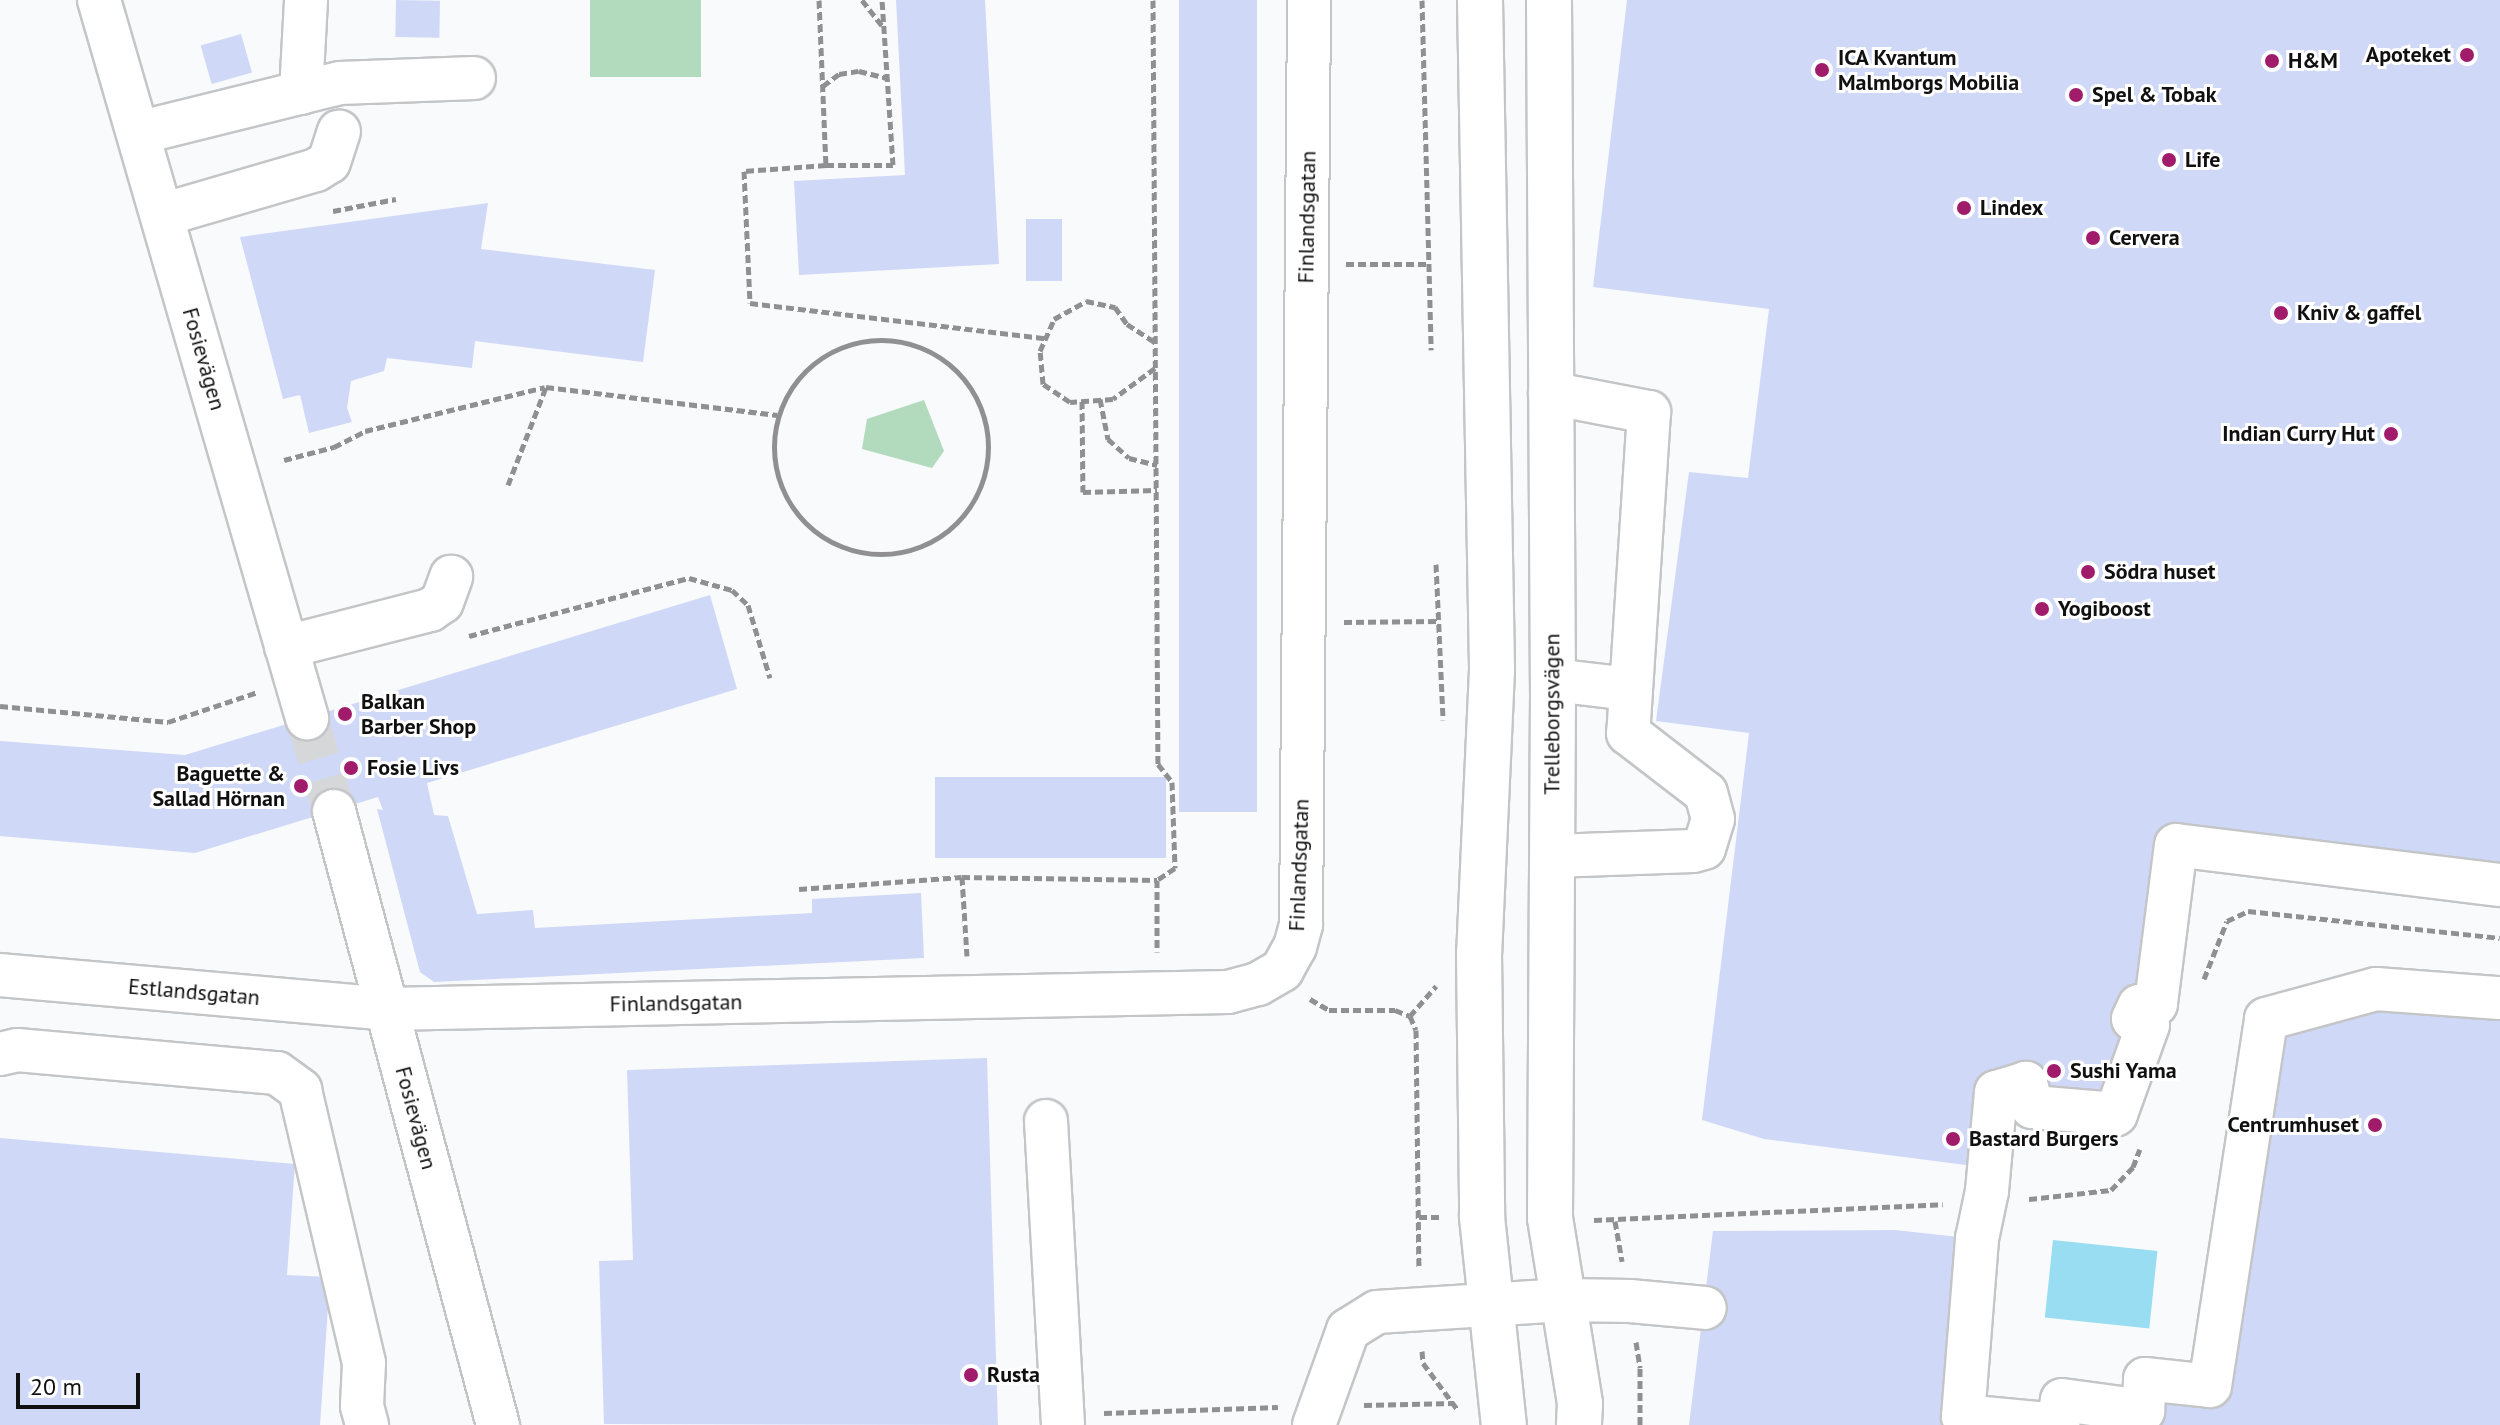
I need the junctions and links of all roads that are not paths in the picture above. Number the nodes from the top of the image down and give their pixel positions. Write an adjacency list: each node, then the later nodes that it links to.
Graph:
1 (99, 0): 9 (street, Fosievägen)
2 (306, 0): 7 (street)
3 (1309, 0): 20 (street, Finlandsgatan)
4 (1480, 0): 24 (main road)
5 (1549, 0): 11 (main road, Trelleborgsvägen)
6 (474, 78): 7 (street)
7 (301, 93): 9 (street)
8 (339, 132): 10 (street)
9 (138, 133): 10 (street, Fosievägen)
10 (162, 215): 12 (street, Fosievägen)
11 (1550, 393): 13 (main road, Trelleborgsvägen); 14 (street)
12 (451, 577)
13 (1553, 680): 14 (street); 16 (main road, Trelleborgsvägen)
14 (1630, 689): 16 (street)
15 (334, 811): 20 (street, Fosievägen)
16 (1552, 856): 23 (main road, Trelleborgsvägen)
17 (2500, 885): 19 (street)
18 (0, 975): 20 (street, Estlandsgatan)
19 (2500, 998)
20 (387, 1009): 29 (street, Fosievägen)
21 (0, 1054): 28 (street)
22 (1046, 1121): 27 (street)
23 (1564, 1300): 24 (street); 25 (street); 31 (main road, Trelleborgsvägen)
24 (1493, 1302): 26 (street); 30 (main road)
25 (1705, 1308)
26 (1317, 1415)
27 (1063, 1420)
28 (367, 1425)
29 (498, 1425)
30 (1504, 1425)
31 (1579, 1425)

